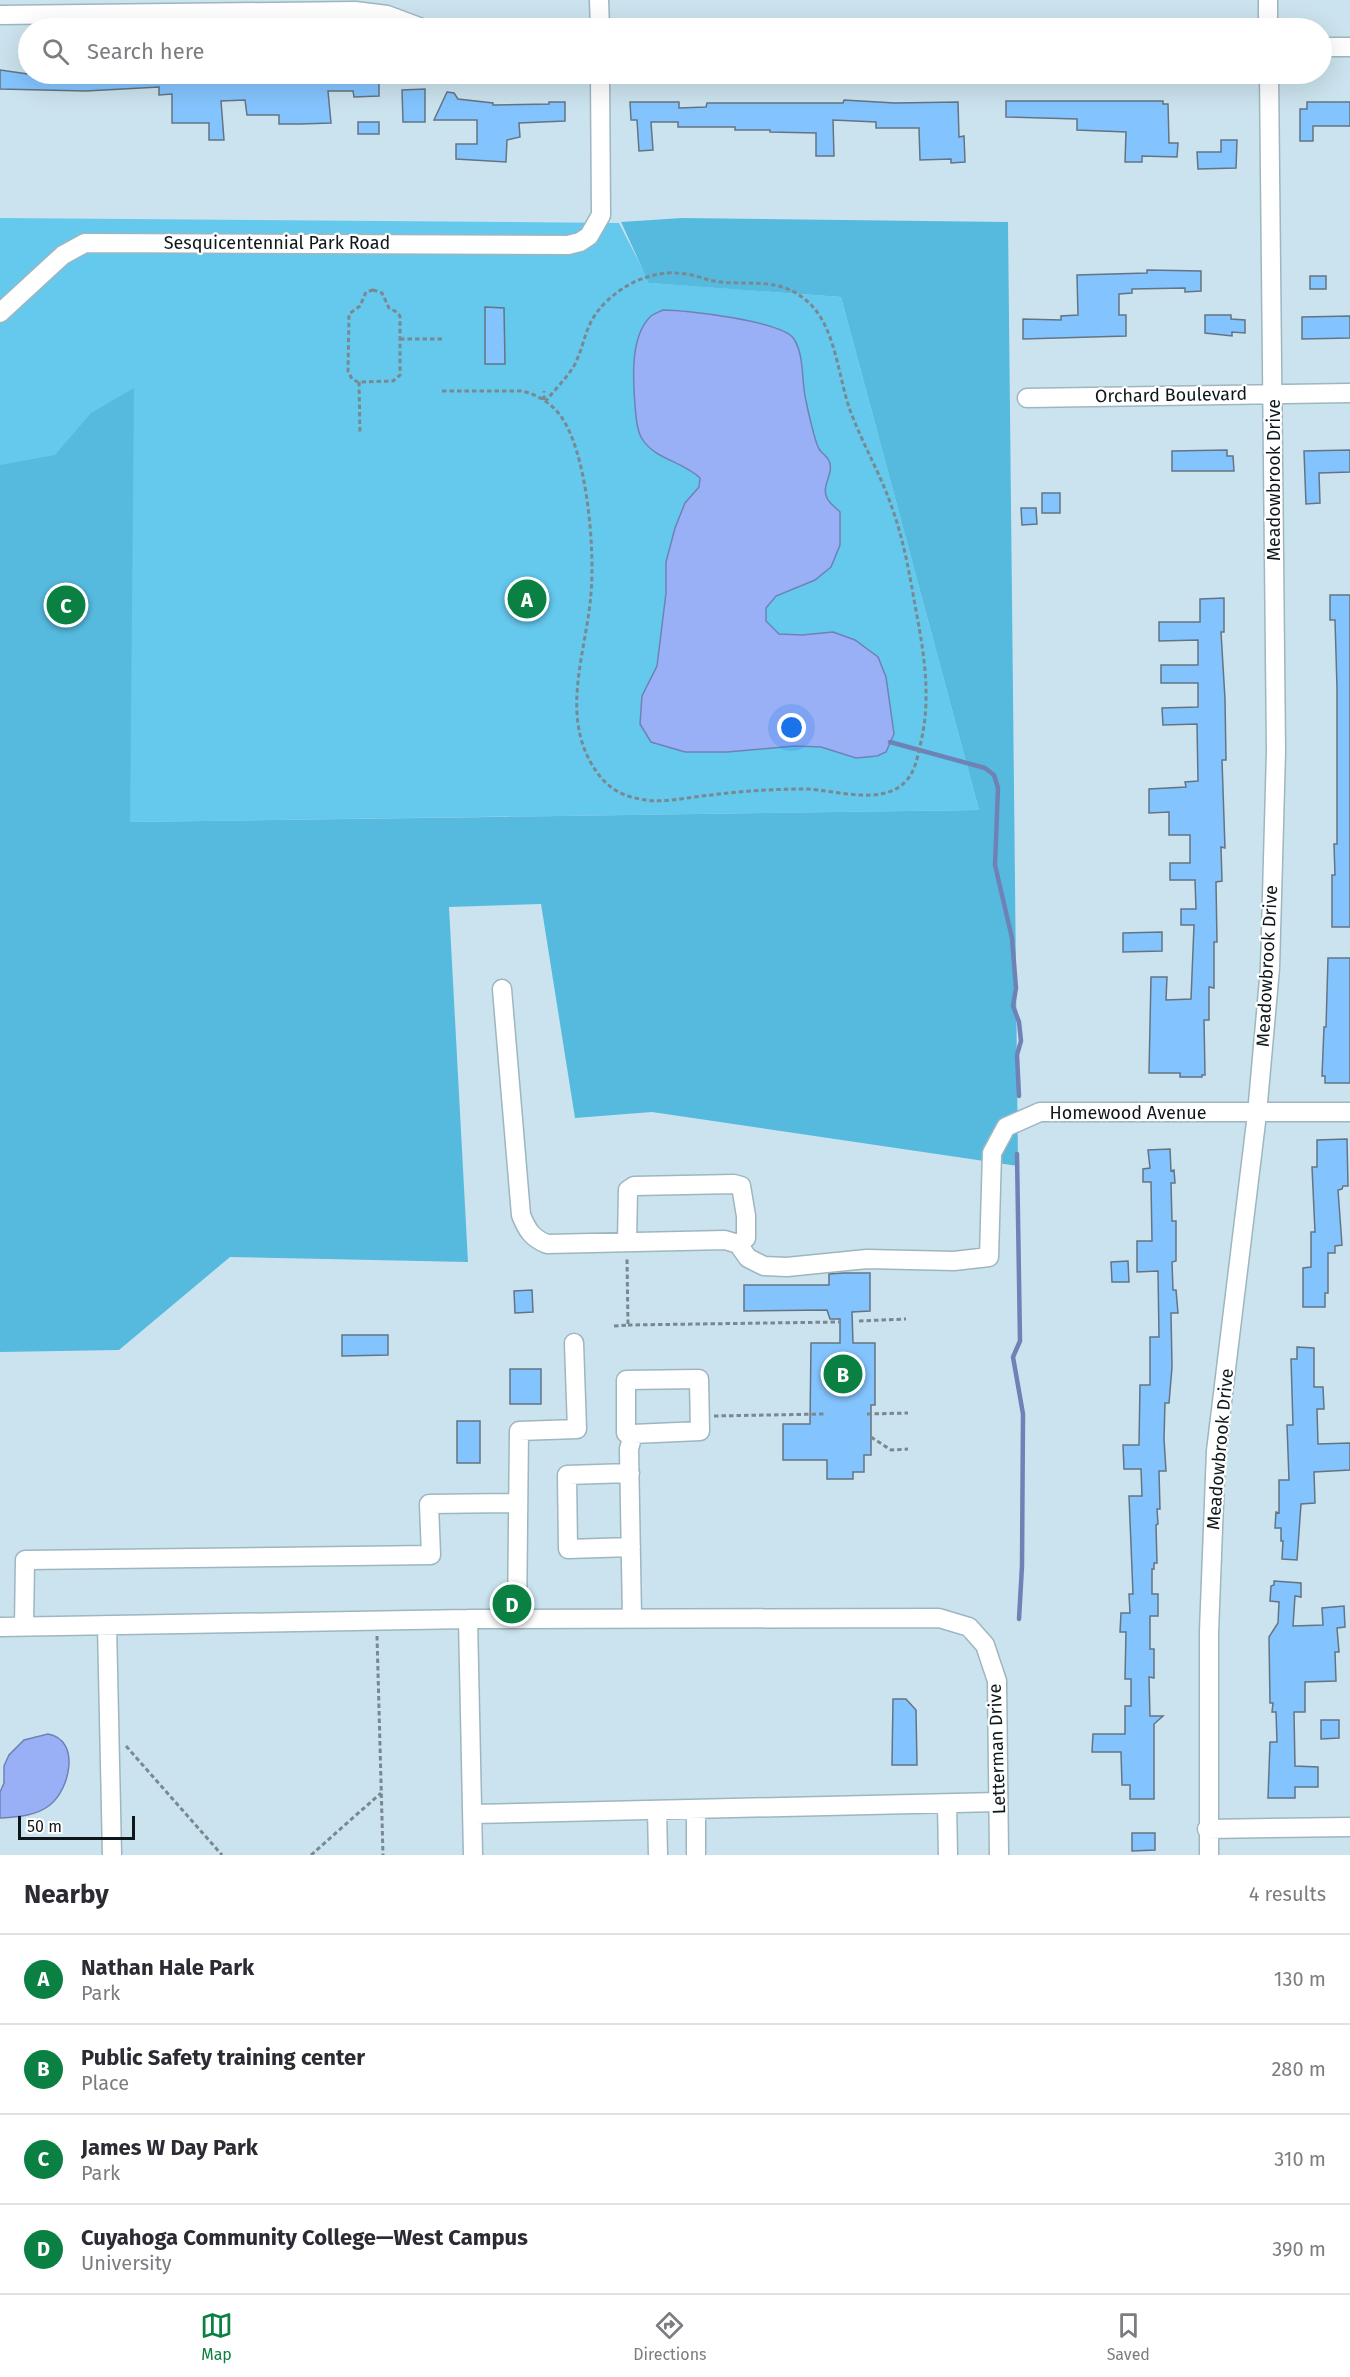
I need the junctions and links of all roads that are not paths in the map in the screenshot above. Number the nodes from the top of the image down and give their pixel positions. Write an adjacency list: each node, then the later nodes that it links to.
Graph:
1 (599, 0): 5 (street)
2 (1268, 0): 6 (street)
3 (0, 15): 4 (street)
4 (395, 18)
5 (600, 18)
6 (1268, 18)
7 (1350, 46): 8 (street)
8 (1332, 47)
9 (600, 84): 11 (street, Sesquicentennial Park Road)
10 (1269, 84): 13 (street, Meadowbrook Drive)
11 (0, 314)
12 (1350, 393): 13 (street, Orchard Boulevard)
13 (1273, 394): 14 (street, Orchard Boulevard); 17 (street, Meadowbrook Drive)
14 (1028, 398)
15 (502, 989): 18 (street)
16 (1350, 1112): 17 (street, Homewood Avenue)
17 (1257, 1114): 19 (street, Homewood Avenue); 37 (street, Meadowbrook Drive)
18 (627, 1242): 19 (street); 19 (street)
19 (738, 1244)
20 (574, 1344): 23 (street)
21 (633, 1434): 21 (street); 22 (street)
22 (630, 1473): 24 (street); 24 (street)
23 (518, 1503): 25 (street); 29 (street)
24 (631, 1547): 26 (street)
25 (517, 1618): 26 (street); 27 (street)
26 (632, 1618): 31 (street, Letterman Drive)
27 (468, 1619): 28 (street); 35 (street)
28 (108, 1625): 29 (street); 38 (street)
29 (24, 1626): 30 (street)
30 (0, 1627)
31 (998, 1802): 32 (street); 43 (street, Letterman Drive)
32 (947, 1804): 33 (street); 42 (street)
33 (696, 1809): 34 (street); 41 (street)
34 (657, 1810): 35 (street); 40 (street)
35 (472, 1814): 39 (street)
36 (1350, 1827): 37 (street)
37 (1207, 1829): 44 (street, Meadowbrook Drive)
38 (112, 1855)
39 (473, 1855)
40 (658, 1855)
41 (696, 1855)
42 (948, 1855)
43 (999, 1855)
44 (1209, 1855)

